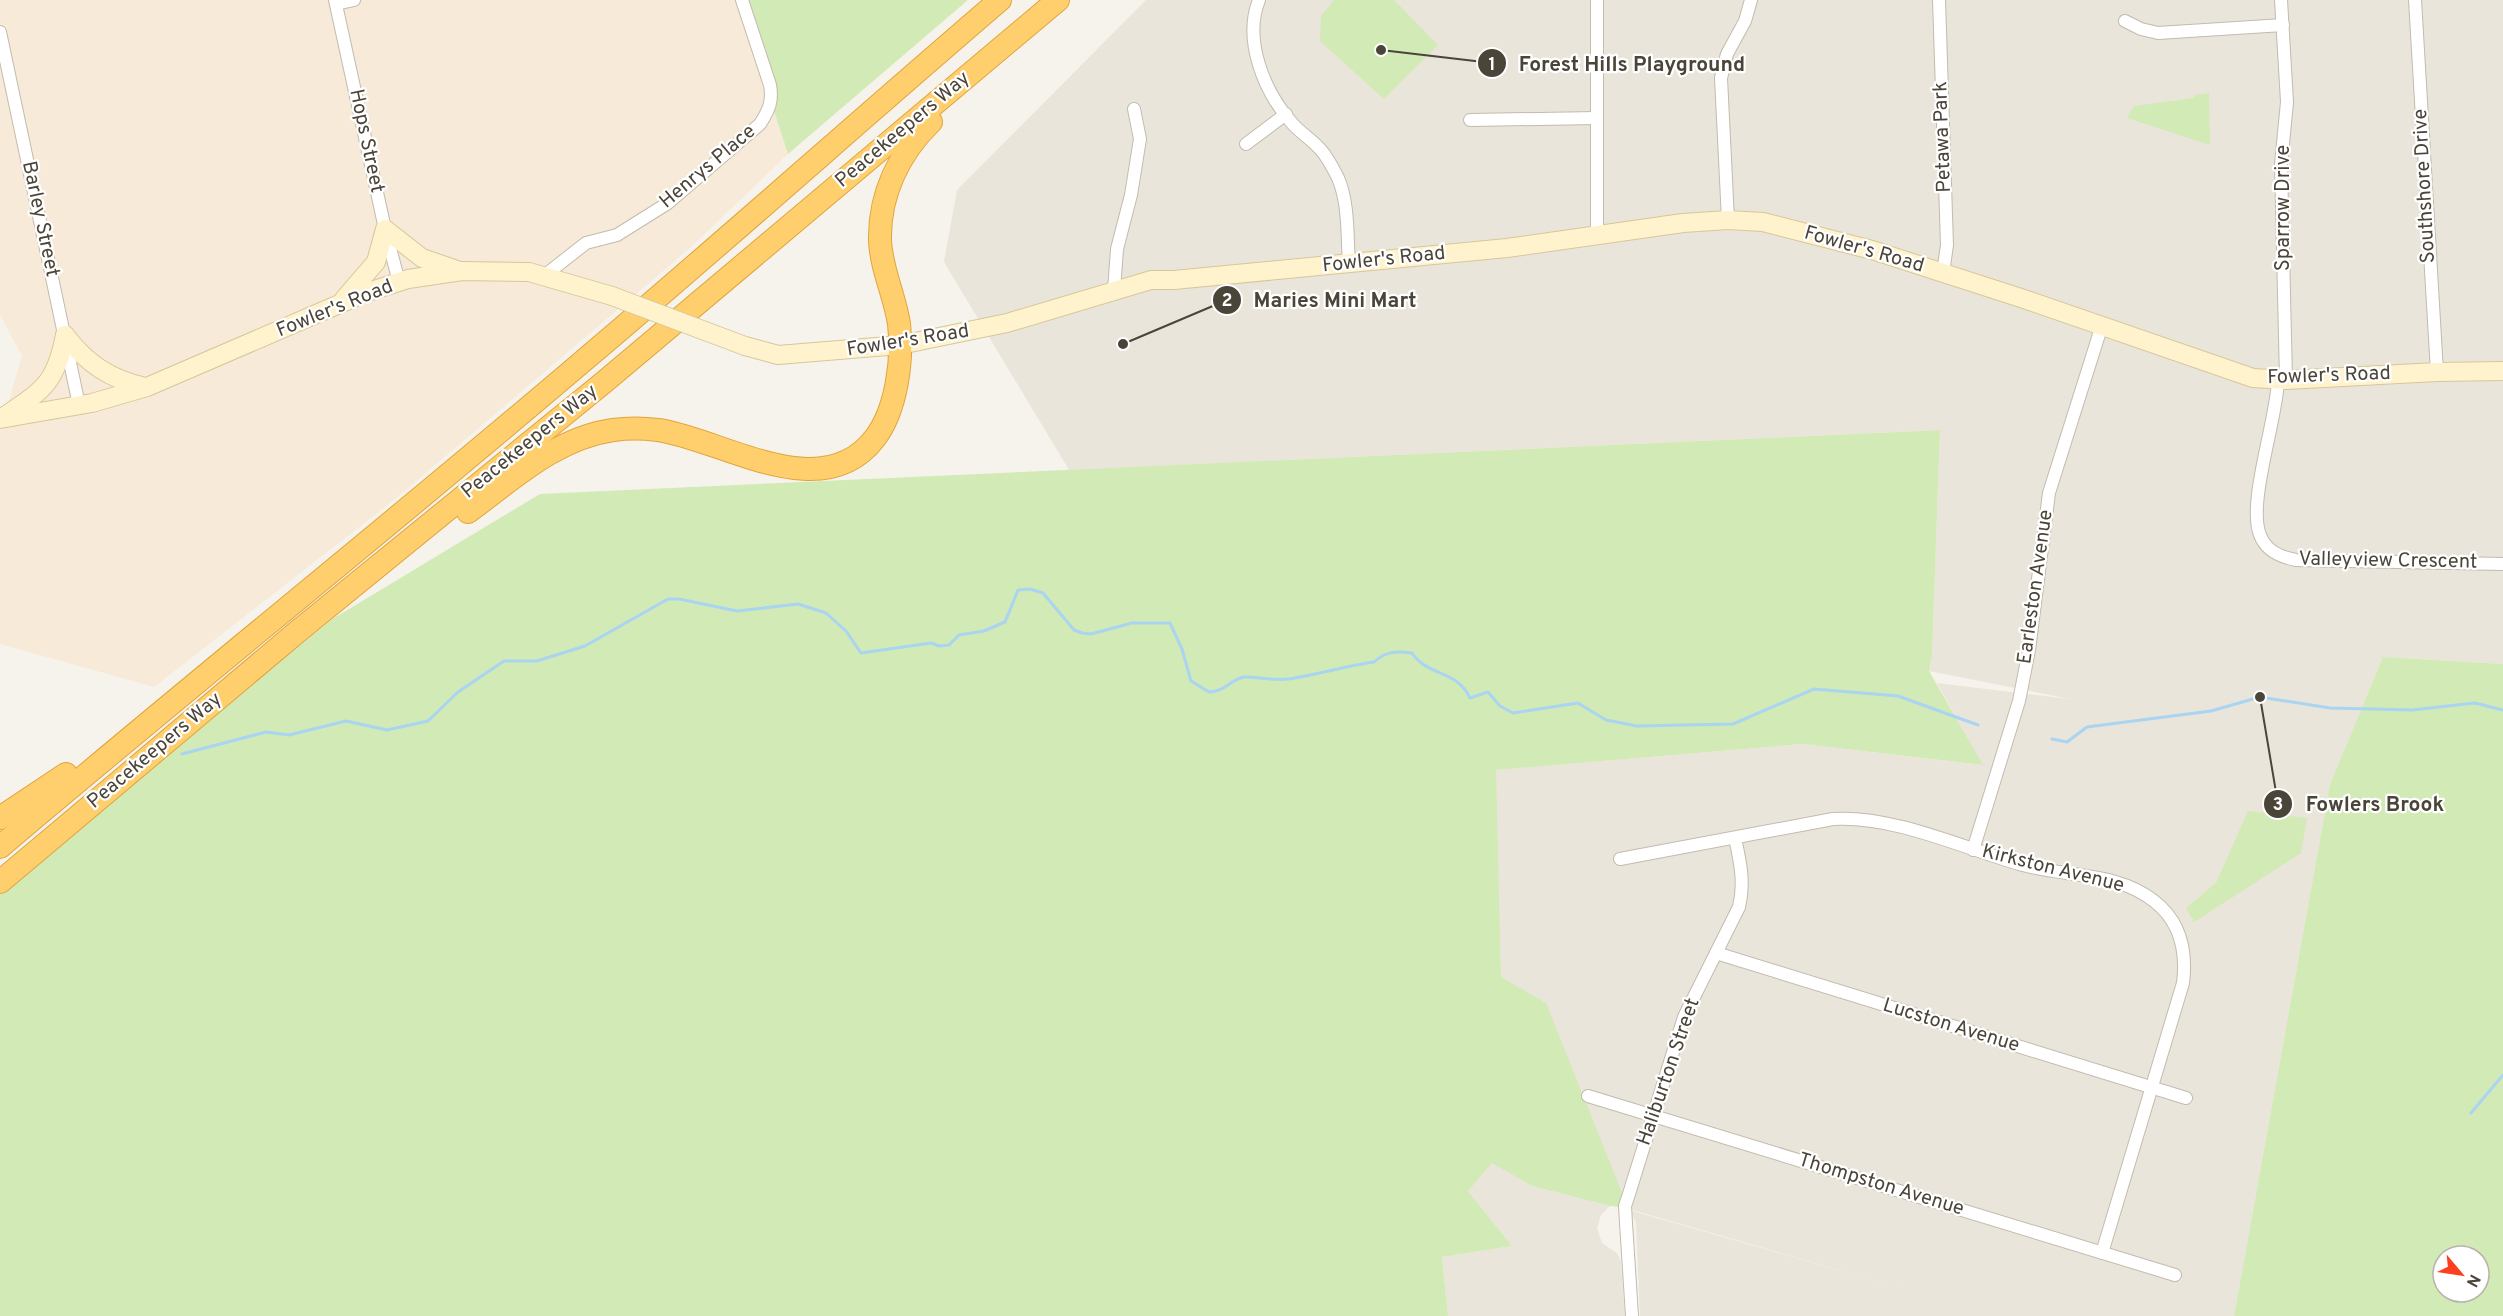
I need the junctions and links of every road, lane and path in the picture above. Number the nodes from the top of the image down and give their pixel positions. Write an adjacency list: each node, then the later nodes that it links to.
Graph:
1 (354, 0): 11 (street)
2 (742, 0): 26 (street, Henrys Place)
3 (1000, 0): 41 (highway, Peacekeepers Way)
4 (1060, 0): 32 (highway); 40 (highway, Peacekeepers Way)
5 (1259, 0): 16 (street)
6 (1597, 0): 17 (street)
7 (1751, 0): 20 (street)
8 (1939, 0): 25 (street, Petawa Park)
9 (2282, 0): 13 (street, Sparrow Drive)
10 (2415, 0): 34 (street, Southshore Drive)
11 (336, 2): 21 (street, Hops Street)
12 (2125, 21): 13 (street)
13 (2283, 25): 35 (street, Sparrow Drive)
14 (0, 32): 31 (street, Barley Street)
15 (1134, 109): 28 (street)
16 (1286, 114): 19 (street); 23 (street)
17 (1597, 118): 18 (street); 22 (street)
18 (1470, 120)
19 (1246, 144)
20 (1728, 220): 22 (street, Fowler's Road); 25 (street, Fowler's Road)
21 (385, 229): 24 (street); 27 (street, Hops Street); 29 (street)
22 (1597, 234): 23 (street, Fowler's Road)
23 (1349, 264): 28 (street, Fowler's Road)
24 (462, 272): 26 (street, Fowler's Road); 27 (street, Fowler's Road)
25 (1942, 273): 30 (street, Fowler's Road)
26 (544, 276): 32 (street, Fowler's Road, bridge)
27 (399, 282): 29 (street, Fowler's Road)
28 (1114, 290): 32 (street, Fowler's Road)
29 (338, 305): 36 (street, Fowler's Road)
30 (2102, 325): 35 (street, Fowler's Road); 45 (street, Earleston Avenue)
31 (64, 335): 36 (street); 37 (street, Barley Street); 38 (street)
32 (900, 345): 40 (highway)
33 (2503, 371): 34 (street, Fowler's Road)
34 (2437, 372): 35 (street, Fowler's Road)
35 (2282, 380): 39 (street, Valleyview Crescent)
36 (147, 387): 37 (street, Fowler's Road)
37 (79, 405): 38 (street, Fowler's Road)
38 (1, 419)
39 (2503, 564)
40 (365, 579): 47 (highway, Peacekeepers Way)
41 (152, 717): 42 (highway); 44 (highway, Peacekeepers Way)
42 (0, 818)
43 (1735, 838): 45 (street, Kirkston Avenue); 46 (street, Kirkston Avenue); 48 (street, Haliburton Street)
44 (0, 847)
45 (1973, 849): 49 (street, Kirkston Avenue)
46 (1620, 859)
47 (0, 882)
48 (1716, 953): 49 (street, Lucston Avenue); 52 (street, Haliburton Street)
49 (2152, 1088): 51 (street, Lucston Avenue); 53 (street, Kirkston Avenue)
50 (1588, 1096): 52 (street, Thompston Avenue)
51 (2186, 1098)
52 (1653, 1116): 53 (street, Thompston Avenue); 55 (street, Haliburton Street)
53 (2102, 1252): 54 (street, Thompston Avenue)
54 (2175, 1275)
55 (1632, 1316)

